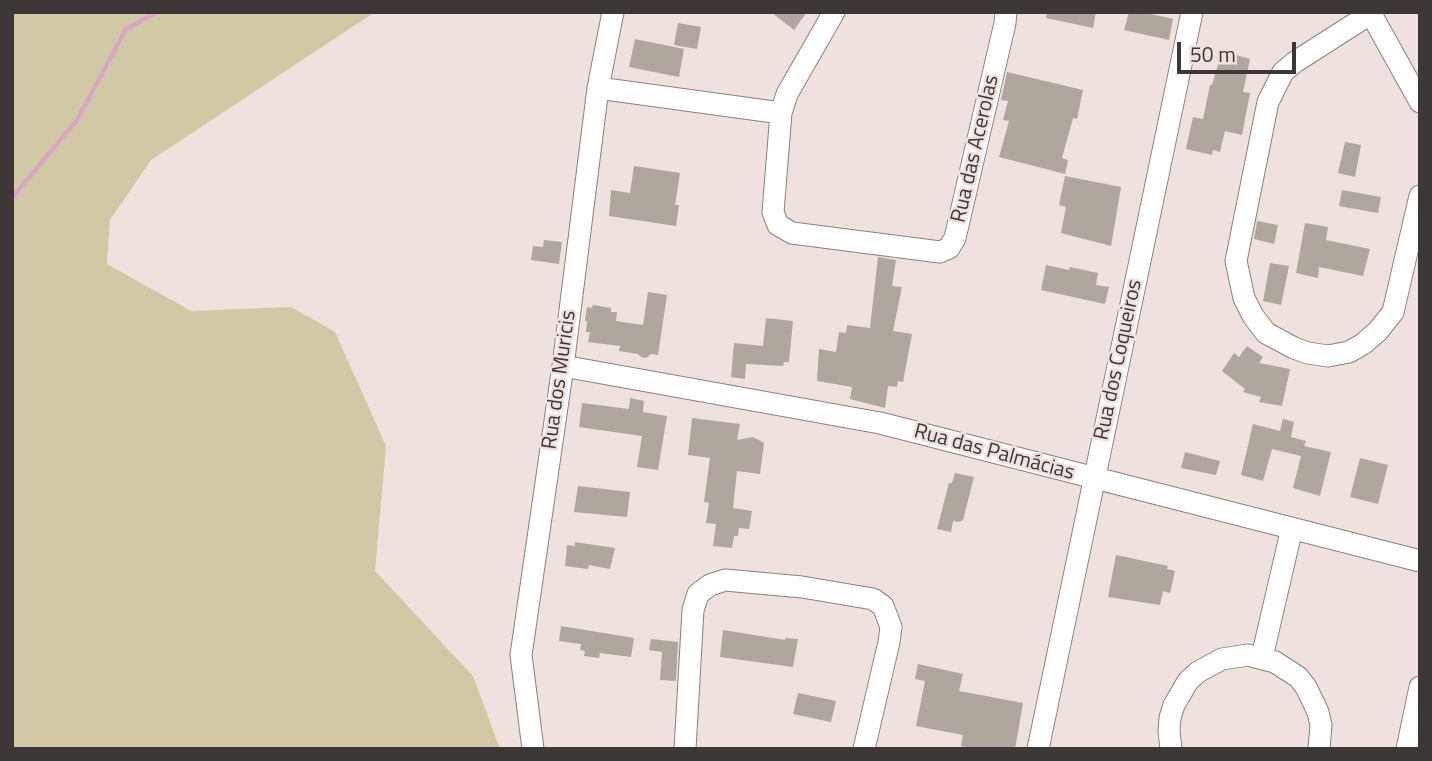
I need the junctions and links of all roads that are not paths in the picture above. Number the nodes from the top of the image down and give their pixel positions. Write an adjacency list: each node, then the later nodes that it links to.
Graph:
1 (613, 12): 6 (street, Rua dos Muricis)
2 (834, 12): 8 (street, Rua das Acerolas)
3 (1006, 12): 8 (street, Rua das Acerolas)
4 (1192, 12): 11 (street, Rua dos Coqueiros)
5 (1370, 13): 7 (street); 9 (street)
6 (598, 88): 8 (street); 10 (street, Rua dos Muricis)
7 (1420, 102)
8 (781, 113)
9 (1420, 196)
10 (563, 366): 11 (street, Rua das Palmácias); 16 (street, Rua dos Muricis)
11 (1095, 479): 12 (street, Rua das Palmácias); 19 (street, Rua dos Coqueiros)
12 (1292, 528): 13 (street, Rua das Palmácias); 14 (street)
13 (1420, 561)
14 (1262, 657): 20 (street); 21 (street)
15 (1420, 687): 22 (street)
16 (533, 749)
17 (685, 749): 18 (street)
18 (864, 749)
19 (1038, 749)
20 (1171, 749)
21 (1319, 749)
22 (1407, 749)

